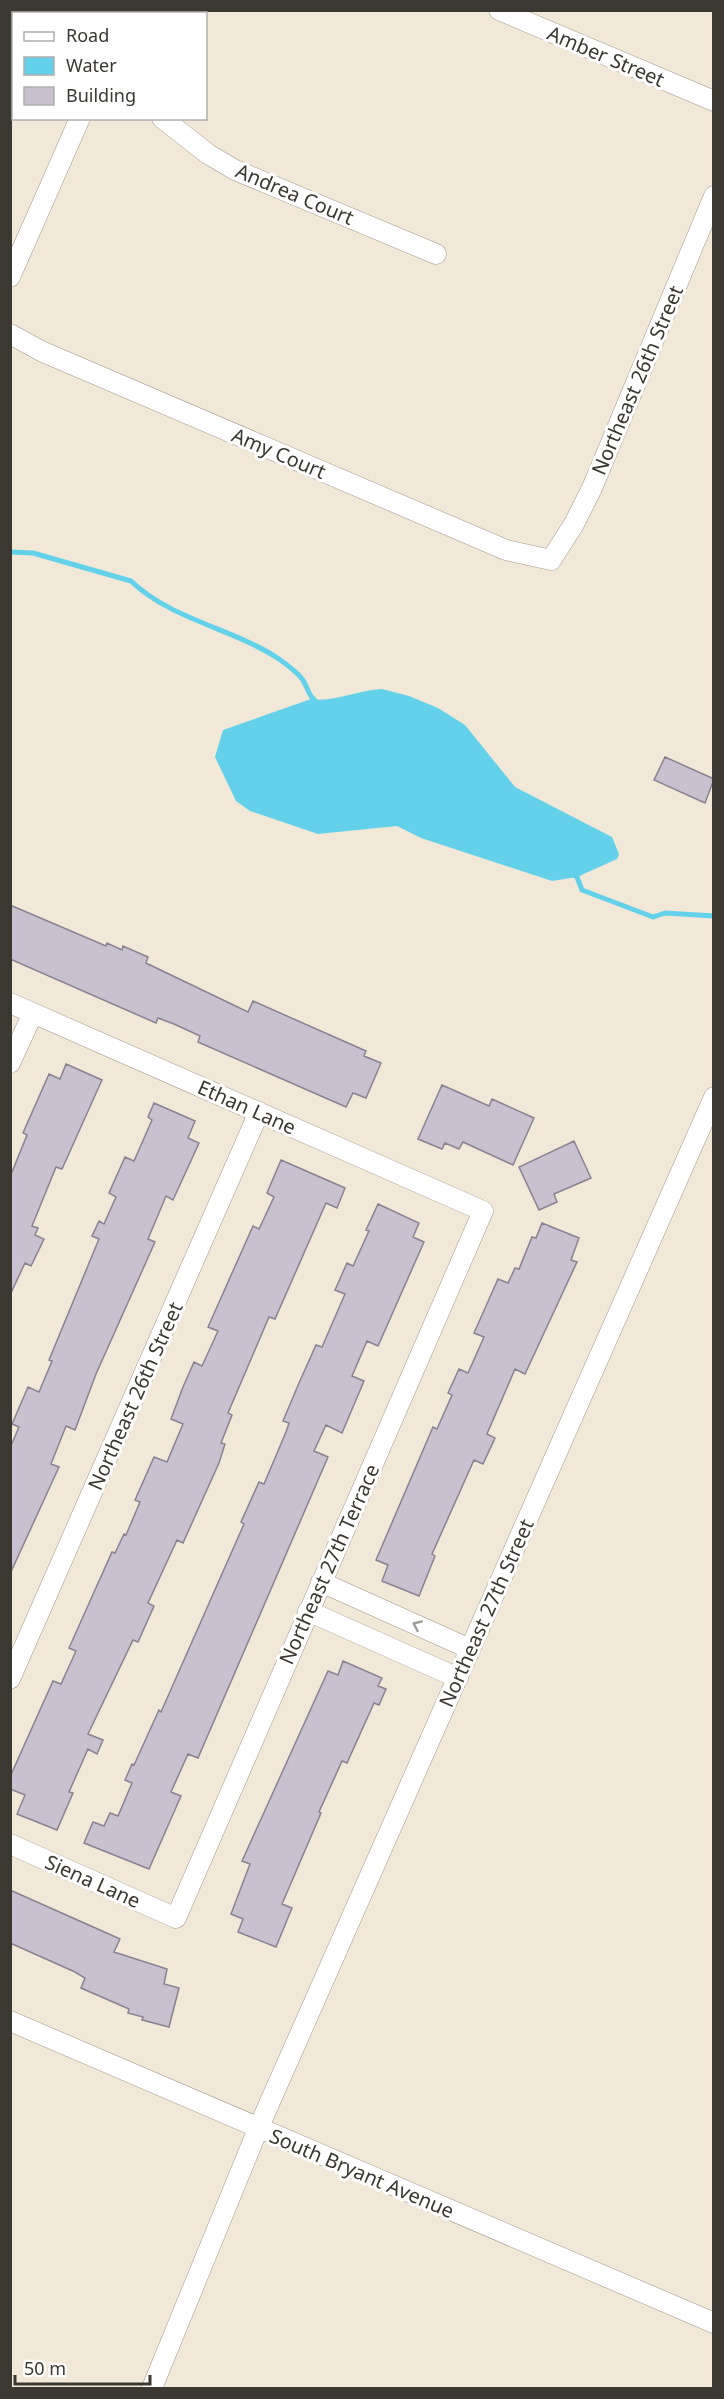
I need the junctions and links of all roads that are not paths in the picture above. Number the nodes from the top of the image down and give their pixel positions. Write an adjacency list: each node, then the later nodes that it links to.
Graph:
1 (499, 10): 2 (street, Amber Street)
2 (714, 101)
3 (79, 120): 7 (street)
4 (165, 120): 6 (street, Andrea Court)
5 (714, 196): 9 (street, Northeast 26th Street)
6 (436, 254)
7 (10, 277)
8 (10, 334): 9 (street, Amy Court)
9 (551, 560)
10 (10, 1003): 11 (street, Ethan Lane)
11 (33, 1012): 12 (street); 14 (street, Ethan Lane)
12 (10, 1064)
13 (714, 1097): 18 (street, Northeast 27th Street)
14 (259, 1112): 15 (street, Ethan Lane); 20 (street, Northeast 26th Street)
15 (483, 1211): 16 (street, Northeast 27th Terrace)
16 (321, 1582): 17 (street, Northeast 27th Terrace); 18 (street, one-way to 16)
17 (308, 1611): 19 (street); 22 (street, Northeast 27th Terrace)
18 (470, 1649): 19 (street, Northeast 27th Street)
19 (458, 1678): 24 (street, Northeast 27th Street)
20 (10, 1679)
21 (10, 1844): 22 (street, Siena Lane)
22 (176, 1918)
23 (10, 2021): 24 (street, South Bryant Avenue)
24 (258, 2128): 25 (street, South Bryant Avenue); 26 (street, Northeast 27th Street)
25 (714, 2323)
26 (152, 2388)

